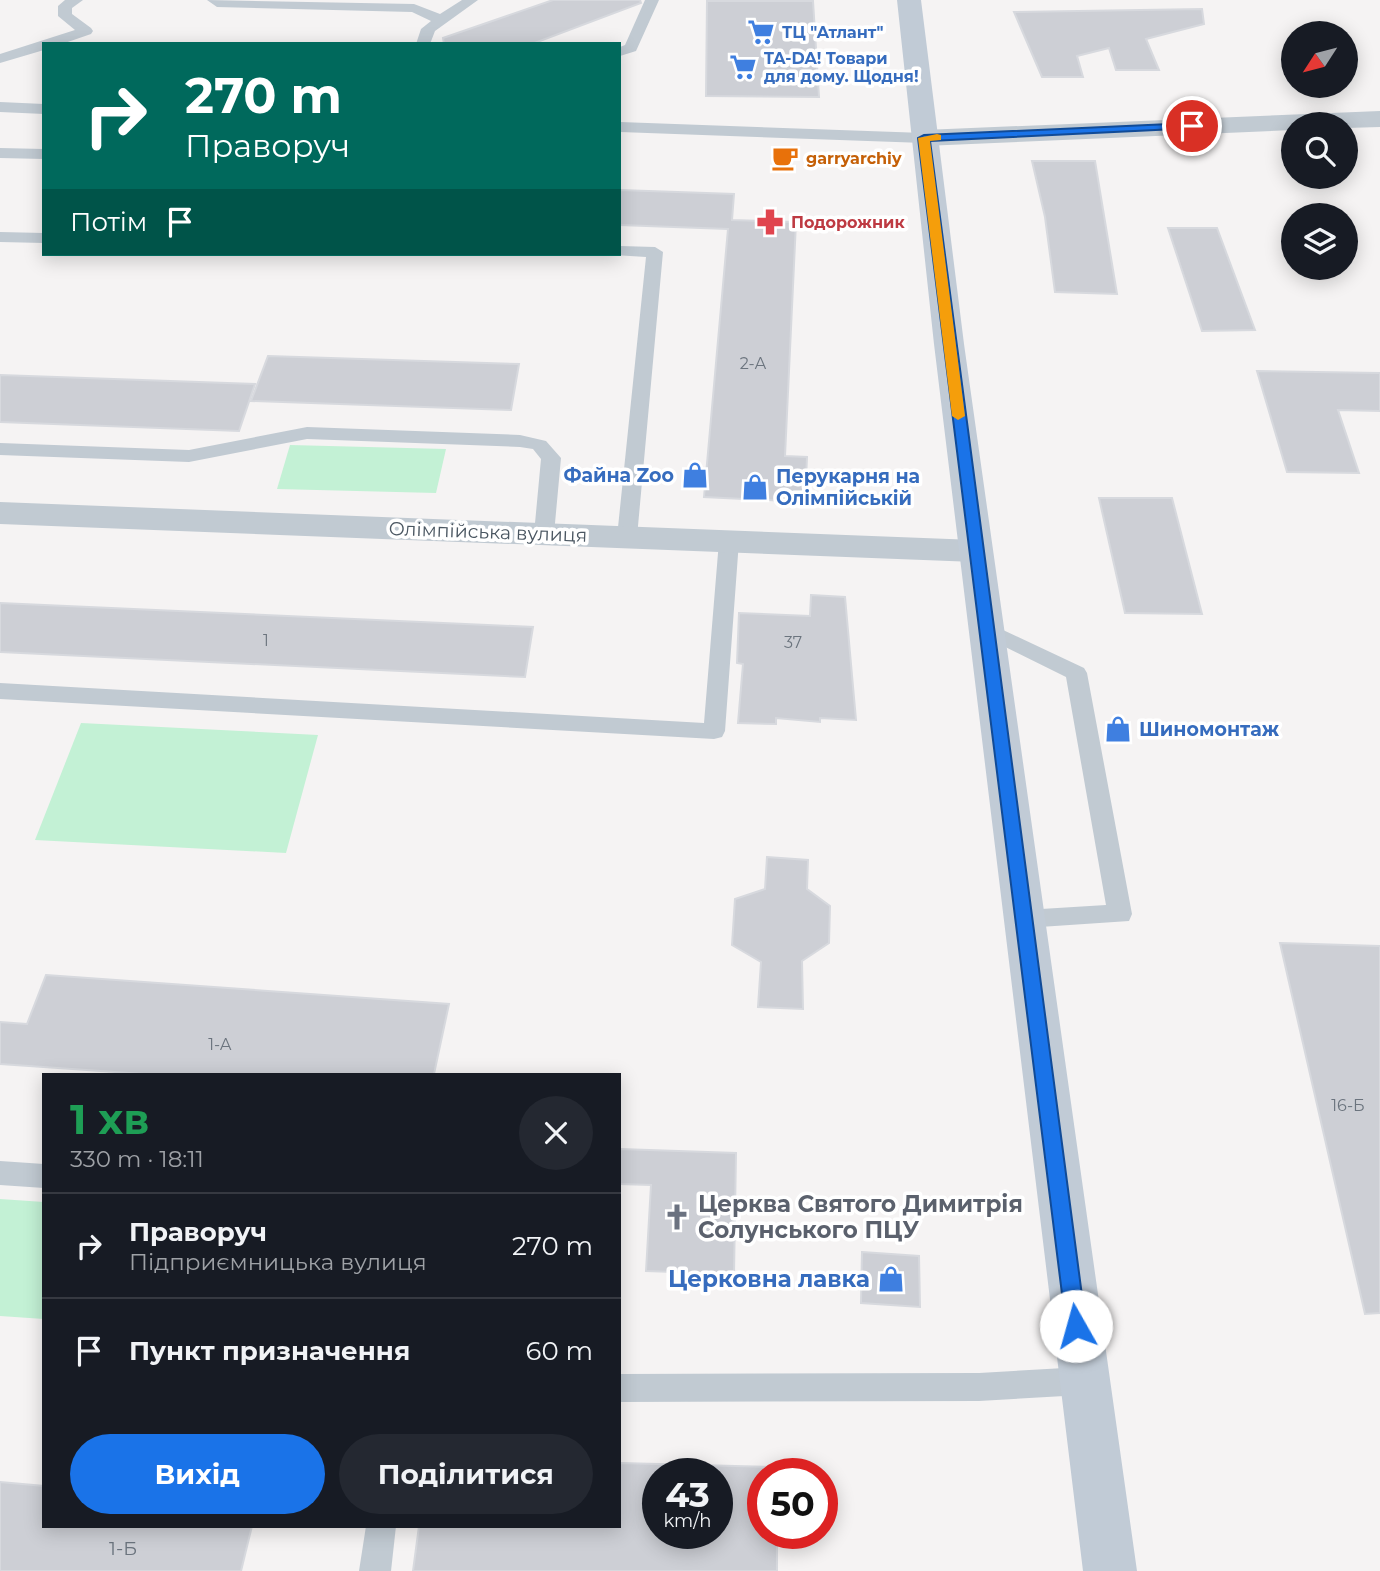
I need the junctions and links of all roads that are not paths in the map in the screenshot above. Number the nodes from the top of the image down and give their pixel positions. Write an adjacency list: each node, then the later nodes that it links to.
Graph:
1 (76, 0): 7 (lane)
2 (214, 0): 6 (lane)
3 (471, 0): 6 (lane)
4 (652, 0): 12 (lane)
5 (909, 0): 18 (main road)
6 (441, 20): 10 (lane)
7 (86, 32): 8 (lane); 9 (lane)
8 (53, 42)
9 (99, 42)
10 (424, 42)
11 (42, 45): 13 (lane)
12 (621, 52)
13 (0, 59)
14 (0, 107): 15 (lane)
15 (42, 109)
16 (1380, 119): 18 (street)
17 (621, 127): 18 (lane)
18 (924, 138): 29 (main road)
19 (0, 153): 20 (lane)
20 (42, 154)
21 (0, 237): 22 (lane)
22 (42, 238)
23 (621, 251): 27 (lane)
24 (0, 449): 26 (lane)
25 (0, 513): 26 (street, Олімпійська вулиця)
26 (544, 534): 27 (street, Олімпійська вулиця)
27 (627, 537): 28 (street, Олімпійська вулиця)
28 (729, 541): 29 (street, Олімпійська вулиця); 31 (lane)
29 (975, 551): 30 (main road)
30 (986, 629): 32 (main road); 32 (lane)
31 (0, 691)
32 (1025, 919): 35 (main road)
33 (0, 1173): 34 (lane)
34 (42, 1176)
35 (1082, 1381): 36 (lane); 39 (main road)
36 (621, 1388)
37 (381, 1528): 38 (lane)
38 (375, 1571)
39 (1110, 1571)

